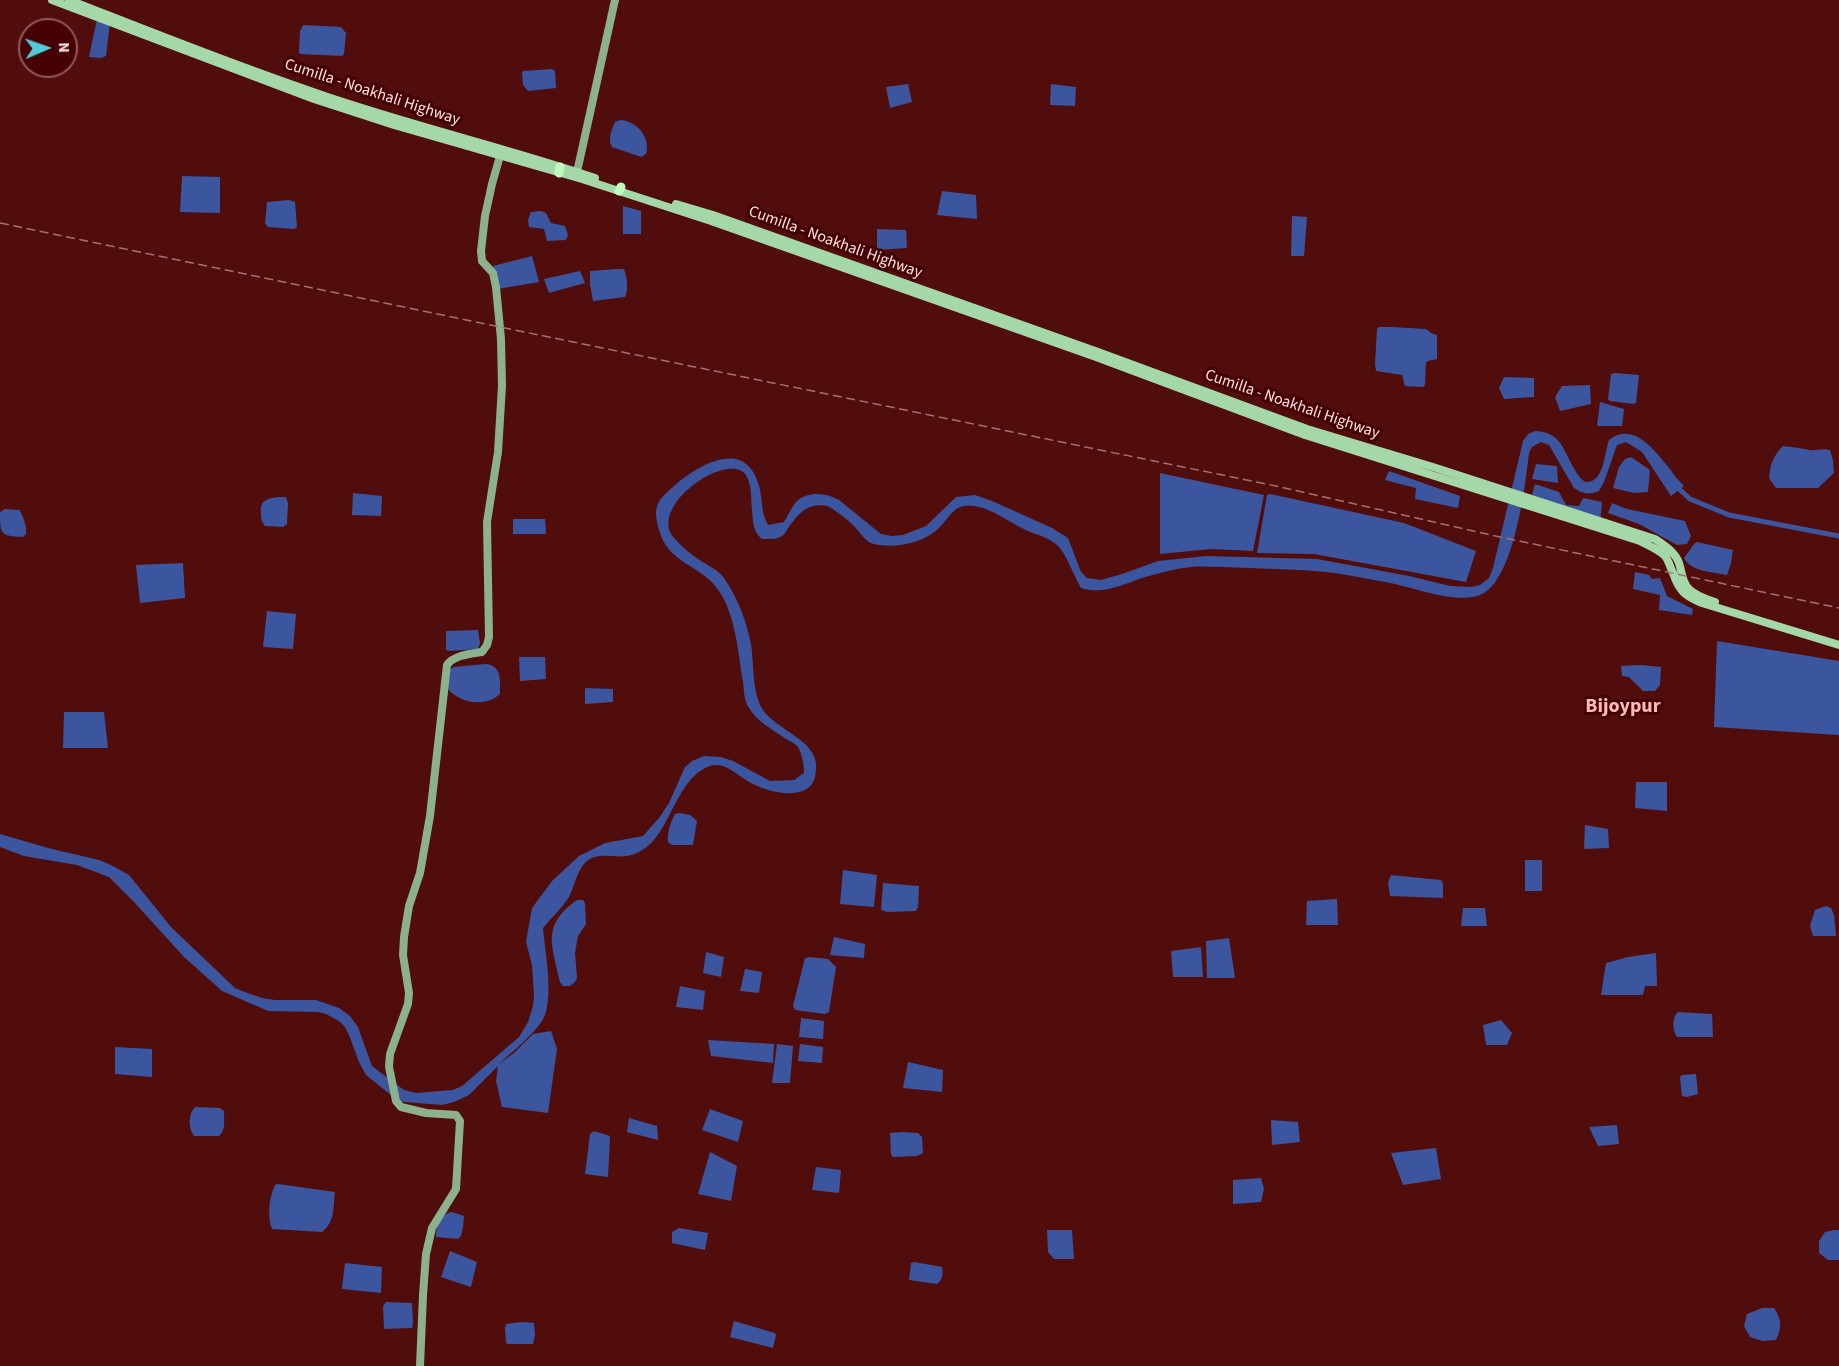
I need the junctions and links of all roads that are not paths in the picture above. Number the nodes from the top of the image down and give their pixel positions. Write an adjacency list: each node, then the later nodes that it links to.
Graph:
1 (52, 0): 4 (main road)
2 (69, 0): 5 (main road, Cumilla - Noakhali Highway)
3 (615, 0): 6 (main road)
4 (500, 156): 5 (main road); 11 (main road)
5 (559, 170): 6 (main road, Cumilla - Noakhali Highway); 7 (main road)
6 (577, 172): 7 (main road, Cumilla - Noakhali Highway)
7 (620, 189): 8 (main road)
8 (1700, 599): 9 (main road); 10 (main road)
9 (1839, 640)
10 (1839, 645)
11 (420, 1366)

